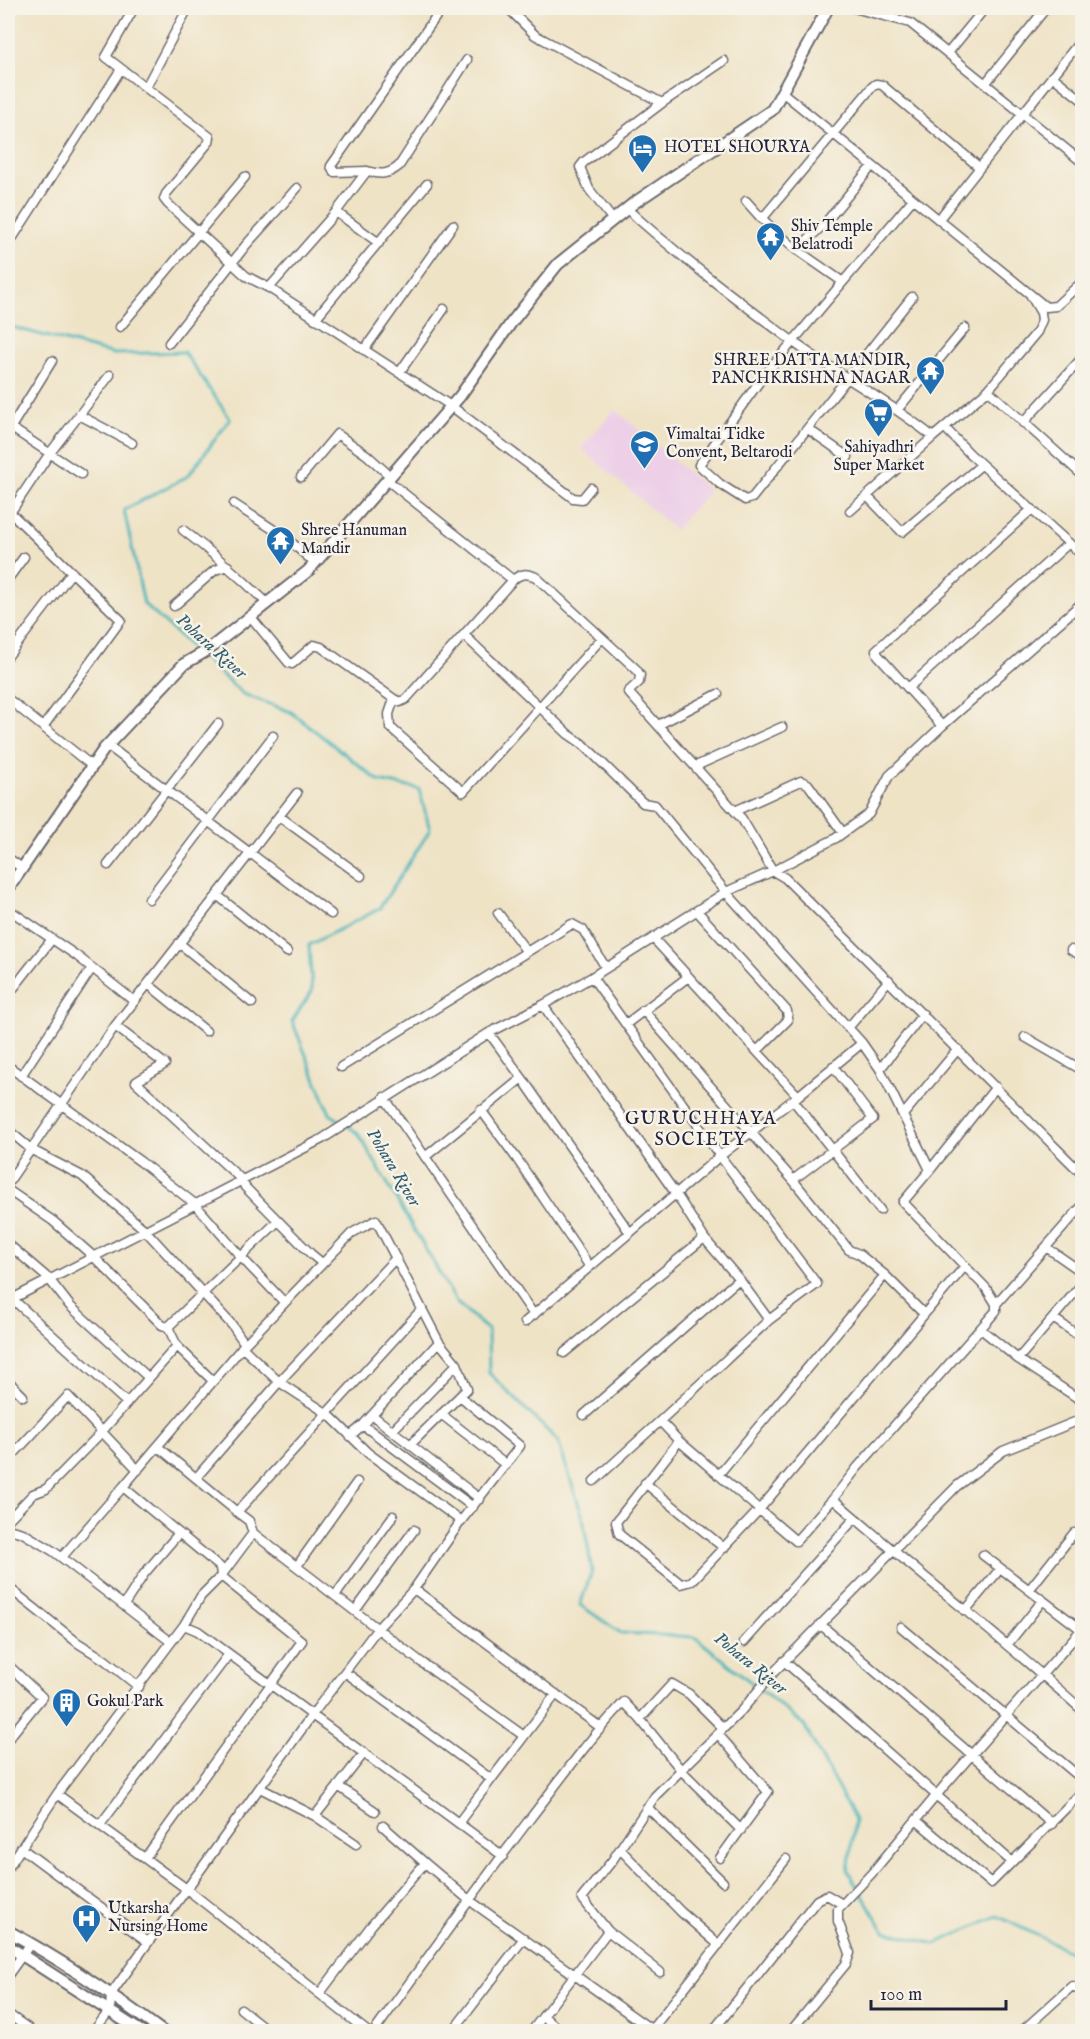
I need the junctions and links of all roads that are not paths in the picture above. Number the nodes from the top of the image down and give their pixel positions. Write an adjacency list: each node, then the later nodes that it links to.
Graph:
1 (134, 8): 15 (street)
2 (188, 8): 18 (street)
3 (442, 8): 27 (street)
4 (508, 8): 21 (street)
5 (854, 8): 12 (street)
6 (985, 8): 12 (street)
7 (1046, 8): 17 (street)
8 (1075, 8): 10 (street)
9 (823, 9): 19 (street)
10 (1083, 14)
11 (1083, 39): 16 (street)
12 (948, 53): 17 (street)
13 (467, 60): 27 (street)
14 (724, 61): 21 (street)
15 (121, 69): 18 (street); 41 (street)
16 (1052, 76): 20 (street); 22 (street)
17 (986, 84): 22 (street)
18 (146, 87): 39 (street)
19 (782, 92): 23 (street); 33 (street)
20 (1083, 100)
21 (662, 103): 37 (street)
22 (1023, 113): 24 (street); 26 (street)
23 (833, 133): 25 (street); 26 (street); 35 (street)
24 (1083, 162)
25 (872, 166): 31 (street); 42 (street)
26 (979, 167): 36 (street)
27 (367, 171): 34 (street)
28 (245, 177): 39 (street)
29 (427, 184): 40 (street)
30 (297, 188): 43 (street)
31 (913, 199): 36 (street); 44 (street)
32 (746, 201): 35 (street)
33 (627, 209): 37 (street); 53 (street)
34 (336, 212): 40 (street); 46 (street)
35 (762, 219): 42 (street)
36 (939, 219): 47 (street)
37 (612, 220): 62 (street)
38 (453, 225): 55 (street)
39 (199, 233): 43 (street); 51 (street)
40 (379, 243): 50 (street)
41 (8, 245)
42 (797, 250): 44 (street)
43 (232, 264): 46 (street); 54 (street)
44 (843, 282): 53 (street)
45 (1082, 283): 47 (street)
46 (269, 288): 50 (street)
47 (1031, 296): 61 (street)
48 (912, 297): 60 (street)
49 (444, 309): 58 (street)
50 (315, 319): 55 (street)
51 (120, 327)
52 (965, 328): 63 (street)
53 (793, 342): 60 (street); 67 (street)
54 (169, 343)
55 (364, 350): 58 (street)
56 (1083, 358): 65 (street)
57 (52, 361): 68 (street)
58 (399, 373): 62 (street)
59 (111, 375): 64 (street)
60 (847, 376): 63 (street); 67 (street)
61 (988, 390): 65 (street); 66 (street)
62 (451, 406): 78 (street); 79 (street)
63 (898, 409): 69 (street)
64 (81, 416): 70 (street); 71 (street)
65 (1023, 423): 75 (street)
66 (945, 428): 69 (street); 74 (street)
67 (808, 429): 72 (street)
68 (9, 430): 71 (street)
69 (933, 437): 80 (street)
70 (132, 443)
71 (50, 453): 76 (street); 84 (street)
72 (849, 457)
73 (1083, 460): 75 (street)
74 (981, 465): 80 (street); 82 (street)
75 (1081, 473)
76 (81, 474)
77 (301, 477): 78 (street)
78 (389, 478): 89 (street); 93 (street)
79 (591, 488)
80 (867, 496): 83 (street)
81 (234, 504): 89 (street)
82 (1032, 509): 86 (street); 101 (street)
83 (850, 511)
84 (9, 514): 91 (street)
85 (183, 530): 90 (street)
86 (1070, 543): 87 (street); 101 (street)
87 (1083, 555)
88 (24, 557): 92 (street)
89 (315, 562): 94 (street)
90 (228, 566): 94 (street); 96 (street)
91 (72, 572): 100 (street); 110 (street)
92 (8, 579)
93 (513, 580): 98 (street); 99 (street)
94 (267, 603): 97 (street)
95 (1083, 603): 108 (street)
96 (174, 606)
97 (250, 616): 104 (street); 112 (street)
98 (464, 635): 104 (street); 105 (street)
99 (602, 638): 105 (street); 107 (street)
100 (8, 656)
101 (908, 688): 108 (street)
102 (718, 694): 107 (street)
103 (8, 699): 110 (street)
104 (394, 699): 105 (street)
105 (539, 706): 128 (street)
106 (218, 724): 115 (street)
107 (658, 725): 114 (street)
108 (942, 726): 120 (street)
109 (782, 727): 114 (street)
110 (43, 728): 113 (street)
111 (273, 736): 119 (street)
112 (107, 745): 113 (street); 115 (street)
113 (92, 766): 124 (street)
114 (696, 766): 117 (street)
115 (166, 790): 119 (street); 123 (street)
116 (297, 793): 118 (street)
117 (735, 811): 120 (street); 125 (street)
118 (279, 816): 121 (street); 126 (street)
119 (208, 822): 121 (street); 130 (street)
120 (843, 833): 125 (street)
121 (250, 853): 129 (street); 134 (street)
122 (8, 858): 124 (street)
123 (108, 865)
124 (22, 868): 127 (street)
125 (773, 870): 128 (street); 146 (street)
126 (361, 876)
127 (8, 889)
128 (726, 892): 132 (street); 156 (street)
129 (217, 895): 137 (street); 139 (street)
130 (149, 899)
131 (8, 909): 136 (street)
132 (697, 911): 135 (street); 162 (street)
133 (498, 913): 140 (street)
134 (331, 914)
135 (652, 938): 143 (street); 145 (street)
136 (52, 939): 142 (street); 148 (street)
137 (180, 943): 147 (street); 150 (street)
138 (1071, 950): 141 (street)
139 (287, 952)
140 (527, 952): 143 (street); 165 (street)
141 (1083, 956)
142 (92, 968): 149 (street); 168 (street)
143 (606, 968): 144 (street)
144 (592, 977): 151 (street); 154 (street)
145 (688, 977): 152 (street); 162 (street)
146 (889, 980): 153 (street); 156 (street)
147 (148, 984): 149 (street); 157 (street)
148 (8, 995)
149 (134, 1001): 155 (street)
150 (252, 1003)
151 (543, 1005): 158 (street); 188 (street)
152 (643, 1010): 154 (street); 177 (street)
153 (922, 1014): 161 (street); 166 (street)
154 (626, 1024): 181 (street)
155 (115, 1026): 173 (street); 184 (street)
156 (848, 1028): 160 (street)
157 (206, 1031)
158 (489, 1033): 169 (street); 171 (street)
159 (1025, 1037): 167 (street)
160 (862, 1043): 164 (street); 166 (street)
161 (958, 1049): 170 (street); 175 (street)
162 (757, 1052): 172 (street)
163 (8, 1066): 168 (street)
164 (833, 1066): 172 (street); 178 (street)
165 (341, 1067)
166 (880, 1069): 175 (street)
167 (1083, 1070)
168 (21, 1076): 173 (street)
169 (522, 1078): 174 (street); 194 (street)
170 (996, 1087): 182 (street); 183 (street)
171 (384, 1098): 180 (street); 184 (street)
172 (796, 1098): 177 (street); 178 (street)
173 (62, 1106): 179 (street); 189 (street)
174 (481, 1110): 180 (street); 203 (street)
175 (903, 1115): 182 (street)
176 (8, 1130): 179 (street)
177 (751, 1132): 181 (street); 185 (street)
178 (834, 1149): 185 (street); 191 (street)
179 (32, 1150): 186 (street); 193 (street)
180 (425, 1156): 215 (street)
181 (720, 1156): 188 (street); 217 (street)
182 (930, 1170): 202 (street)
183 (1083, 1174)
184 (242, 1180): 189 (street); 192 (street)
185 (793, 1180): 205 (street)
186 (8, 1183)
187 (8, 1190): 198 (street)
188 (676, 1194): 194 (street); 195 (street)
189 (195, 1204): 193 (street); 199 (street)
190 (1083, 1206): 197 (street)
191 (880, 1210)
192 (278, 1221): 199 (street); 201 (street)
193 (145, 1230): 198 (street); 209 (street)
194 (630, 1233): 203 (street)
195 (704, 1238): 206 (street); 225 (street)
196 (8, 1244): 207 (street)
197 (1046, 1247): 204 (street); 212 (street)
198 (94, 1257): 207 (street); 219 (street)
199 (241, 1257): 209 (street); 211 (street)
200 (396, 1258): 201 (street); 213 (street); 231 (street)
201 (322, 1263): 211 (street)
202 (964, 1266): 212 (street); 214 (street)
203 (590, 1267): 215 (street)
204 (1083, 1272)
205 (885, 1275): 214 (street); 252 (street)
206 (739, 1279): 217 (street); 239 (street)
207 (49, 1280): 210 (street); 228 (street)
208 (1083, 1284): 216 (street)
209 (203, 1293): 219 (street); 224 (street)
210 (10, 1297): 235 (street)
211 (284, 1302): 224 (street)
212 (996, 1304): 220 (street)
213 (422, 1309): 222 (street); 236 (street)
214 (924, 1314): 261 (street)
215 (534, 1315): 218 (street)
216 (1053, 1318): 221 (street); 226 (street)
217 (769, 1320): 241 (street)
218 (525, 1323)
219 (168, 1327): 223 (street)
220 (982, 1330): 226 (street); 259 (street)
221 (1083, 1338)
222 (439, 1342): 227 (street); 238 (street)
223 (177, 1346): 228 (street); 229 (street)
224 (244, 1346): 229 (street); 231 (street)
225 (564, 1353)
226 (1018, 1359): 234 (street)
227 (457, 1364): 233 (street); 243 (street)
228 (149, 1378): 235 (street)
229 (213, 1380): 248 (street)
230 (8, 1381): 232 (street)
231 (279, 1382): 236 (street); 253 (street)
232 (23, 1396)
233 (460, 1396): 237 (street); 250 (street)
234 (1083, 1401)
235 (127, 1403): 244 (street)
236 (328, 1414): 245 (street); 262 (street)
237 (441, 1414): 247 (street); 250 (street)
238 (372, 1415): 242 (street); 243 (street)
239 (584, 1415)
240 (1083, 1419): 273 (street)
241 (660, 1421): 246 (street); 254 (street)
242 (363, 1425): 245 (street); 260 (street)
243 (393, 1431): 247 (street)
244 (101, 1432): 249 (street); 251 (street); 265 (street)
245 (350, 1436): 266 (street)
246 (679, 1441): 252 (street); 256 (street)
247 (410, 1444): 258 (street)
248 (156, 1448): 251 (street); 253 (street)
249 (8, 1460)
250 (506, 1465): 258 (street)
251 (138, 1470): 257 (street)
252 (718, 1475): 261 (street)
253 (196, 1478): 262 (street)
254 (594, 1481)
255 (357, 1482): 276 (street)
256 (645, 1483): 272 (street); 272 (street)
257 (123, 1487): 269 (street); 275 (street)
258 (480, 1499): 260 (street)
259 (833, 1499): 261 (street); 264 (street)
260 (473, 1507): 266 (street)
261 (759, 1510): 272 (street)
262 (237, 1512): 270 (street)
263 (393, 1516): 282 (street)
264 (855, 1518): 273 (street); 293 (street)
265 (8, 1520)
266 (461, 1521): 280 (street)
267 (8, 1529): 275 (street)
268 (414, 1530): 285 (street)
269 (179, 1533): 278 (street); 284 (street)
270 (253, 1533): 276 (street); 278 (street)
271 (1074, 1533): 281 (street)
272 (724, 1548)
273 (893, 1551): 286 (street); 287 (street)
274 (983, 1555): 277 (street)
275 (62, 1557): 284 (street)
276 (297, 1566): 282 (street)
277 (1000, 1569): 281 (street); 286 (street)
278 (221, 1576): 288 (street); 300 (street)
279 (8, 1587): 301 (street)
280 (414, 1589): 291 (street); 302 (street)
281 (1029, 1590): 283 (street)
282 (335, 1596): 285 (street)
283 (1042, 1600): 289 (street); 294 (street)
284 (124, 1605): 292 (street)
285 (355, 1611): 291 (street)
286 (965, 1611): 294 (street)
287 (820, 1624): 296 (street); 312 (street)
288 (184, 1625): 292 (street); 295 (street)
289 (1081, 1626): 299 (street)
290 (901, 1627): 305 (street)
291 (378, 1628): 298 (street); 309 (street)
292 (171, 1642): 301 (street)
293 (744, 1642)
294 (1006, 1645): 299 (street)
295 (229, 1654): 300 (street); 327 (street)
296 (784, 1661): 308 (street); 320 (street)
297 (8, 1665): 310 (street)
298 (345, 1672): 304 (street); 314 (street)
299 (1043, 1675): 303 (street); 305 (street)
300 (271, 1684): 304 (street); 334 (street)
301 (139, 1687): 319 (street)
302 (556, 1694): 307 (street); 309 (street)
303 (1083, 1710)
304 (312, 1715): 311 (street); 317 (street)
305 (1007, 1715): 312 (street); 315 (street)
306 (640, 1719): 307 (street); 308 (street); 313 (street)
307 (600, 1727): 333 (street)
308 (721, 1731): 313 (street); 329 (street)
309 (524, 1736): 314 (street)
310 (8, 1739)
311 (363, 1753): 316 (street); 325 (street)
312 (971, 1756): 320 (street); 326 (street)
313 (681, 1770): 321 (street); 329 (street)
314 (491, 1779): 325 (street)
315 (1083, 1779)
316 (338, 1786): 322 (street); 323 (street)
317 (260, 1788): 323 (street); 341 (street)
318 (1083, 1792): 326 (street)
319 (57, 1794): 327 (street); 331 (street)
320 (937, 1794): 324 (street); 337 (street)
321 (647, 1807): 332 (street); 340 (street)
322 (375, 1811)
323 (315, 1816): 330 (street)
324 (916, 1820): 337 (street); 343 (street)
325 (459, 1822): 333 (street)
326 (1052, 1824): 337 (street)
327 (100, 1825): 334 (street)
328 (383, 1826): 338 (street)
329 (741, 1830): 335 (street)
330 (356, 1844)
331 (21, 1848): 339 (street); 347 (street)
332 (620, 1849): 345 (street); 349 (street)
333 (503, 1856): 342 (street)
334 (145, 1858): 341 (street)
335 (720, 1858)
336 (786, 1859): 349 (street)
337 (1012, 1862)
338 (424, 1863): 342 (street); 356 (street)
339 (8, 1868)
340 (723, 1882)
341 (188, 1890): 347 (street); 356 (street)
342 (469, 1900): 346 (street); 369 (street)
343 (845, 1901): 373 (street); 374 (street)
344 (8, 1930): 348 (street)
345 (608, 1931): 352 (street); 353 (street)
346 (524, 1938): 353 (street); 370 (street)
347 (148, 1942): 357 (street)
348 (31, 1943): 351 (street); 357 (street)
349 (719, 1945): 362 (street)
350 (8, 1946): 351 (street)
351 (23, 1954): 354 (street); 359 (street)
352 (660, 1972)
353 (575, 1974): 361 (street); 362 (street)
354 (8, 1975)
355 (1083, 1991): 375 (street)
356 (320, 1993): 368 (street)
357 (111, 1994): 359 (street); 366 (street)
358 (241, 2009): 367 (street)
359 (110, 2010): 364 (street); 365 (street)
360 (8, 2014): 363 (street)
361 (543, 2016): 371 (street); 372 (street)
362 (653, 2030)
363 (29, 2031)
364 (93, 2031)
365 (142, 2031)
366 (163, 2031)
367 (270, 2031)
368 (368, 2031)
369 (374, 2031)
370 (452, 2031)
371 (531, 2031)
372 (562, 2031)
373 (712, 2031)
374 (790, 2031)
375 (1021, 2031)

